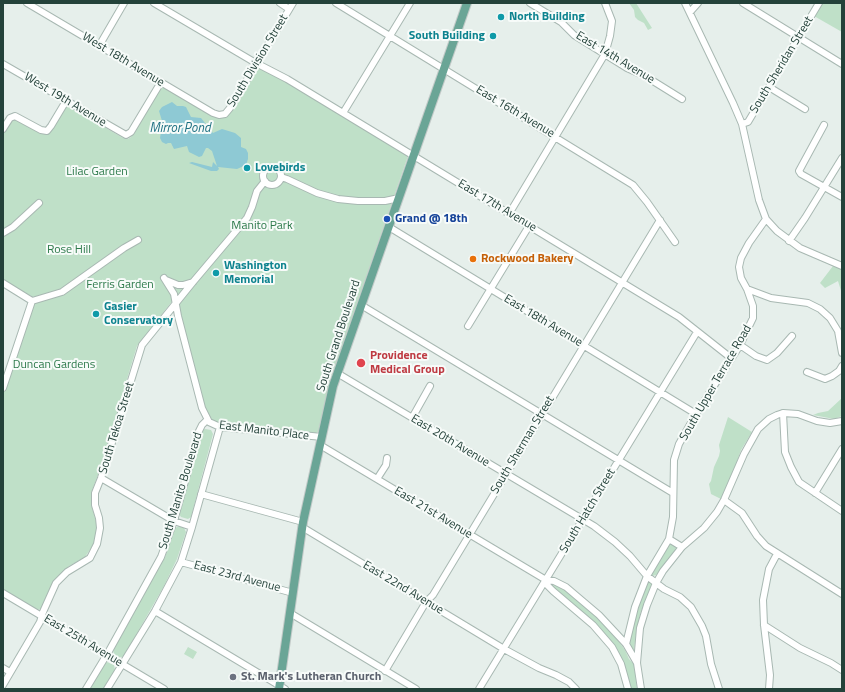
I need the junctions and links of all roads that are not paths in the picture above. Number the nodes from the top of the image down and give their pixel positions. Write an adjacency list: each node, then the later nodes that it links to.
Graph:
1 (27, 3): 18 (street, West 18th Avenue)
2 (124, 3): 18 (street)
3 (154, 3): 21 (street, East 17th Avenue)
4 (280, 3): 14 (street)
5 (336, 3): 16 (street, East 16th Avenue)
6 (410, 3): 16 (street)
7 (466, 3): 23 (main road, South Grand Boulevard)
8 (530, 3): 19 (street, East 14th Avenue)
9 (605, 3): 19 (street)
10 (685, 3): 15 (street)
11 (698, 3): 15 (street)
12 (743, 3): 17 (street)
13 (819, 3): 17 (street, South Sheridan Street)
14 (291, 6): 21 (street, South Division Street)
15 (690, 12): 31 (street)
16 (390, 36): 23 (street, East 16th Avenue); 29 (street)
17 (798, 37): 22 (street); 25 (street, South Sheridan Street)
18 (99, 46): 24 (street, West 18th Avenue)
19 (605, 54): 26 (street, East 14th Avenue); 34 (street)
20 (3, 64): 27 (street, West 19th Avenue)
21 (256, 64): 29 (street, East 17th Avenue); 30 (street, South Division Street)
22 (842, 64)
23 (444, 68): 34 (street, East 16th Avenue); 35 (main road, South Grand Boulevard)
24 (161, 82): 27 (street, West 19th Avenue); 30 (street, West 18th Avenue)
25 (769, 87): 28 (street); 31 (street, South Sheridan Street)
26 (682, 99)
27 (66, 101): 33 (street)
28 (805, 108)
29 (343, 112): 35 (street, East 17th Avenue)
30 (220, 115)
31 (742, 124): 46 (street)
32 (824, 125): 39 (street)
33 (3, 128)
34 (555, 137): 44 (street); 47 (street, East 16th Avenue)
35 (414, 156): 41 (main road, South Grand Boulevard); 44 (street, East 17th Avenue)
36 (842, 158): 39 (street)
37 (281, 177): 38 (street); 38 (street); 42 (street)
38 (265, 181): 55 (street, South Tekoa Street)
39 (824, 187): 40 (street); 52 (street)
40 (842, 197)
41 (399, 198): 42 (street); 45 (main road, South Grand Boulevard)
42 (380, 202): 45 (street)
43 (39, 203): 50 (street)
44 (510, 214): 48 (street, East 17th Avenue)
45 (393, 215): 49 (main road, South Grand Boulevard)
46 (766, 219): 52 (street); 58 (street, South Upper Terrace Road)
47 (660, 220): 53 (street, East 16th Avenue); 56 (street, South Sherman Street)
48 (529, 226): 56 (street, East 17th Avenue); 59 (street)
49 (389, 227): 59 (street, East 18th Avenue); 62 (main road, South Grand Boulevard)
50 (3, 234)
51 (138, 240): 60 (street)
52 (789, 240): 54 (street)
53 (675, 242)
54 (842, 266)
55 (192, 282): 61 (street, South Tekoa Street); 61 (street)
56 (621, 282): 64 (street, East 17th Avenue); 66 (street, South Sherman Street)
57 (3, 283): 60 (street)
58 (747, 288): 67 (street, South Upper Terrace Road); 68 (street)
59 (491, 289): 63 (street); 66 (street, East 18th Avenue)
60 (32, 301): 74 (street)
61 (175, 304): 80 (street); 88 (street, South Tekoa Street)
62 (361, 305): 72 (main road, South Grand Boulevard); 76 (street)
63 (468, 326)
64 (697, 332): 69 (street, East 17th Avenue); 75 (street, South Hatch Street)
65 (792, 336): 67 (street)
66 (583, 345): 75 (street, East 18th Avenue); 76 (street, South Sherman Street)
67 (740, 345): 69 (street, South Upper Terrace Road)
68 (842, 353)
69 (731, 358): 78 (street, South Upper Terrace Road)
70 (842, 366): 71 (street)
71 (807, 372)
72 (337, 373): 79 (street, East 20th Avenue); 83 (main road, South Grand Boulevard)
73 (430, 386): 79 (street)
74 (3, 388)
75 (659, 392): 78 (street, East 18th Avenue); 86 (street, South Hatch Street)
76 (542, 413): 86 (street); 87 (street, South Sherman Street)
77 (783, 413): 81 (street); 91 (street); 93 (street)
78 (696, 414): 90 (street, South Upper Terrace Road)
79 (412, 418): 87 (street, East 20th Avenue)
80 (207, 420): 82 (street, East Manito Place); 96 (street, South Manito Boulevard)
81 (842, 421)
82 (220, 427): 83 (street, East Manito Place); 92 (street, South Manito Boulevard)
83 (321, 441): 89 (street, East 21st Avenue); 97 (main road, South Grand Boulevard)
84 (842, 449): 91 (street)
85 (387, 458): 89 (street)
86 (618, 460): 90 (street); 95 (street, South Hatch Street)
87 (505, 474): 95 (street, East 20th Avenue); 99 (street, South Sherman Street)
88 (101, 478): 96 (street); 113 (street, South Tekoa Street)
89 (377, 479): 99 (street, East 21st Avenue)
90 (673, 493): 100 (street, South Upper Terrace Road)
91 (815, 493): 94 (street)
92 (201, 494): 97 (street, East 22nd Avenue); 98 (street, South Manito Boulevard)
93 (724, 500): 101 (street); 102 (street)
94 (842, 510)
95 (583, 520): 104 (street, East 20th Avenue); 105 (street, South Hatch Street)
96 (174, 521): 98 (street); 117 (street, South Manito Boulevard)
97 (303, 525): 108 (main road, South Grand Boulevard); 110 (street, East 22nd Avenue)
98 (192, 527): 103 (street, South Manito Boulevard)
99 (469, 534): 105 (street, East 21st Avenue); 110 (street, South Sherman Street)
100 (669, 539): 101 (street); 104 (street, South Upper Terrace Road)
101 (682, 546): 106 (street)
102 (777, 554): 109 (street); 114 (street)
103 (181, 562): 108 (street, East 23rd Avenue); 111 (street, South Manito Boulevard)
104 (647, 576): 106 (street, East 20th Avenue); 115 (street, South Upper Terrace Road)
105 (546, 580): 115 (street); 116 (street, South Hatch Street); 132 (street)
106 (656, 583): 118 (street); 134 (street, East 20th Avenue)
107 (3, 592): 113 (street, East 25th Avenue)
108 (293, 593): 112 (main road, South Grand Boulevard)
109 (842, 594)
110 (426, 602): 116 (street, East 22nd Avenue); 121 (street, South Sherman Street)
111 (155, 611): 119 (street, South Manito Boulevard); 125 (street)
112 (290, 613): 121 (street); 125 (main road, South Grand Boulevard)
113 (42, 616): 117 (street, East 25th Avenue); 123 (street, South Tekoa Street)
114 (764, 626): 122 (street); 135 (street)
115 (626, 644): 118 (street)
116 (504, 649): 130 (street, South Hatch Street); 131 (street, East 22nd Avenue)
117 (107, 655): 119 (street, East 25th Avenue); 126 (street, South Manito Boulevard)
118 (637, 663): 133 (street)
119 (122, 664): 127 (street, South Manito Boulevard); 128 (street, East 25th Avenue)
120 (3, 668): 123 (street)
121 (385, 670): 129 (street)
122 (842, 670)
123 (10, 672): 124 (street, South Tekoa Street)
124 (3, 685)
125 (281, 688)
126 (86, 689)
127 (107, 689)
128 (164, 689)
129 (416, 689)
130 (479, 689)
131 (576, 689)
132 (628, 689)
133 (641, 689)
134 (719, 689)
135 (769, 689)

